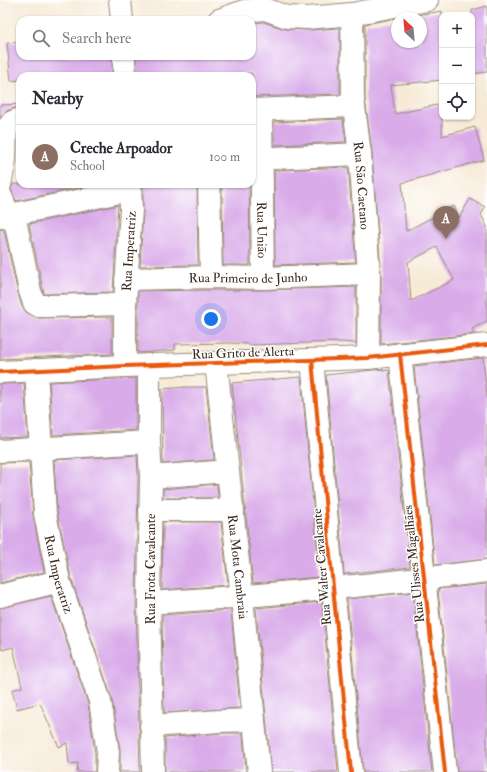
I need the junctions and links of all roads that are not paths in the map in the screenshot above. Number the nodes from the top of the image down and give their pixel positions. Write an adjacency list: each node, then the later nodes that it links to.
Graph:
1 (120, 0): 4 (street)
2 (427, 0): 3 (street)
3 (352, 14): 5 (street); 8 (street, Rua São Caetano)
4 (122, 16)
5 (230, 16)
6 (124, 60): 7 (street)
7 (124, 72)
8 (354, 106): 9 (street); 11 (street, Rua São Caetano)
9 (257, 110): 12 (street, Rua União)
10 (13, 125): 13 (street)
11 (360, 154): 12 (street); 19 (street, Rua São Caetano)
12 (257, 159): 21 (street, Rua União)
13 (0, 185)
14 (126, 188): 18 (street)
15 (130, 188): 22 (street, Rua Imperatriz)
16 (209, 188): 20 (street)
17 (0, 194): 18 (street)
18 (5, 217): 23 (street)
19 (369, 274): 21 (street, Rua Primeiro de Junho); 26 (street, Rua São Caetano)
20 (211, 277): 21 (street, Rua Primeiro de Junho); 22 (street, Rua Primeiro de Junho)
21 (263, 278)
22 (126, 279): 23 (street, Rua Imperatriz)
23 (125, 304): 30 (street, Rua Imperatriz)
24 (487, 345): 25 (street, Rua Grito de Alerta)
25 (400, 354): 26 (street, Rua Grito de Alerta); 41 (street, Rua Ulisses Magalhães)
26 (368, 358): 27 (street, Rua Grito de Alerta)
27 (312, 360): 28 (street, Rua Grito de Alerta); 43 (street, Rua Walter Cavalcante)
28 (216, 362): 29 (street, Rua Grito de Alerta); 36 (street, Rua Mota Cambraia)
29 (149, 365): 30 (street, Rua Grito de Alerta); 33 (street, Rua Frota Cavalcante)
30 (125, 366): 31 (street, Rua Grito de Alerta)
31 (36, 370): 32 (street, Rua Grito de Alerta); 34 (street, Rua Imperatriz)
32 (0, 372)
33 (149, 442): 34 (street); 37 (street, Rua Frota Cavalcante)
34 (40, 449): 35 (street); 42 (street, Rua Imperatriz)
35 (0, 451)
36 (228, 471): 37 (street); 39 (street, Rua Mota Cambraia)
37 (151, 477): 38 (street, Rua Frota Cavalcante)
38 (150, 510): 39 (street); 46 (street, Rua Frota Cavalcante)
39 (233, 510): 45 (street, Rua Mota Cambraia)
40 (487, 571): 41 (street)
41 (424, 579): 43 (street); 53 (street, Rua Ulisses Magalhães)
42 (59, 581): 44 (street); 49 (street, Rua Imperatriz)
43 (333, 587): 45 (street); 52 (street, Rua Walter Cavalcante)
44 (0, 596)
45 (242, 598): 46 (street); 47 (street, Rua Mota Cambraia)
46 (149, 603): 48 (street, Rua Frota Cavalcante)
47 (254, 720): 48 (street); 51 (street, Rua Mota Cambraia)
48 (152, 726): 50 (street, Rua Frota Cavalcante)
49 (107, 772)
50 (153, 772)
51 (260, 772)
52 (351, 772)
53 (445, 772)

